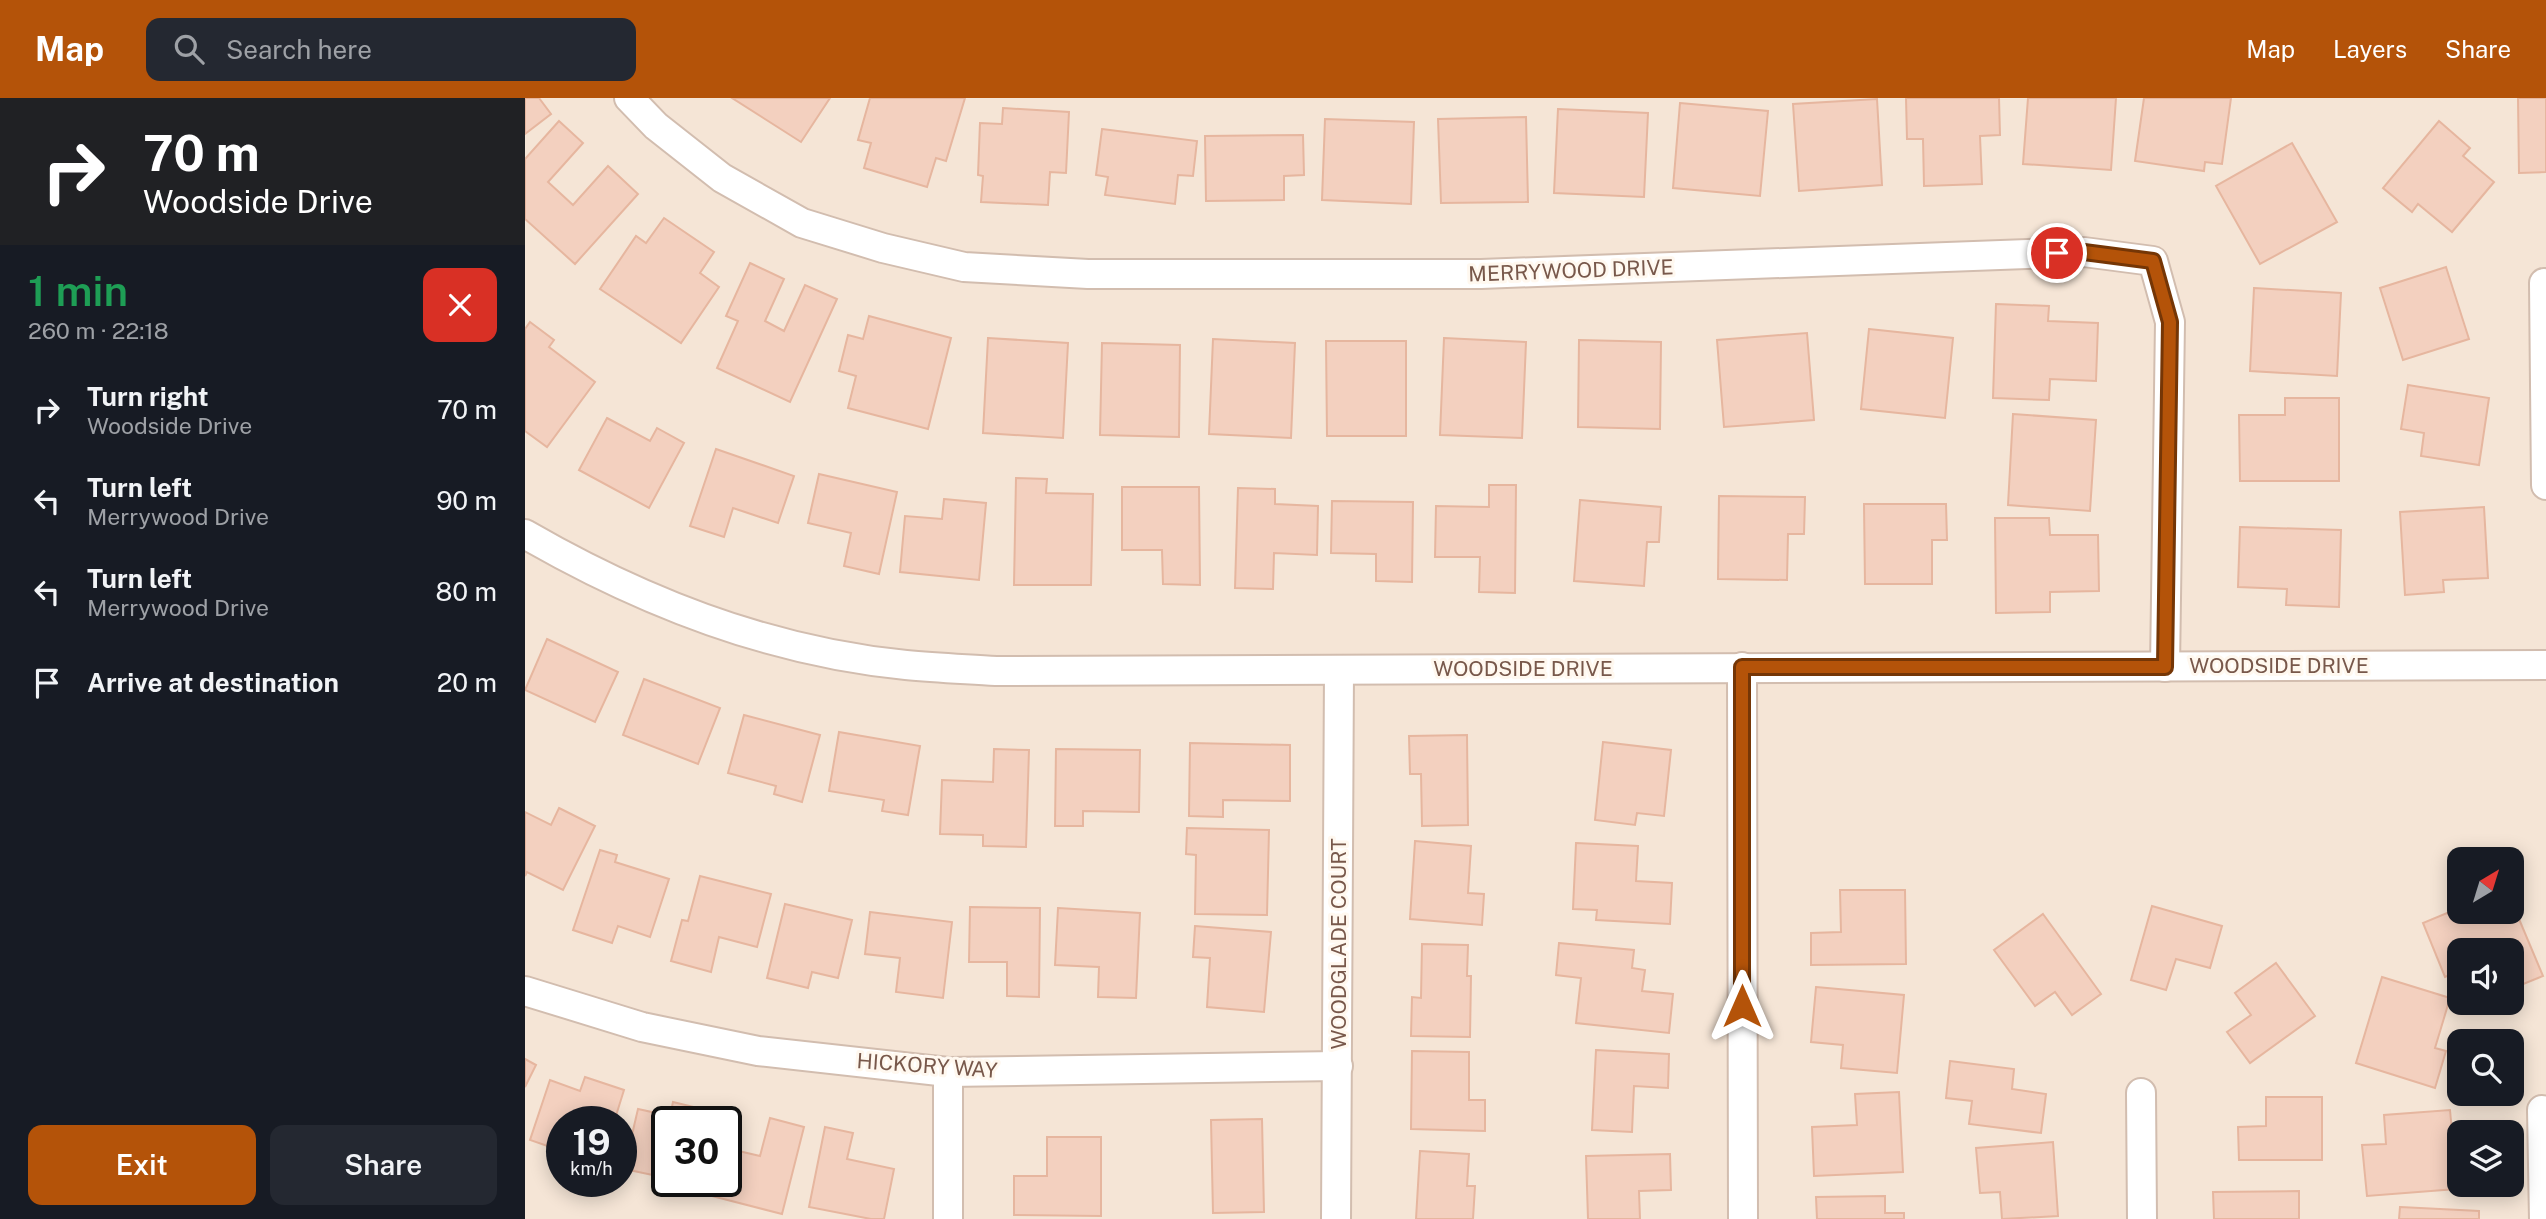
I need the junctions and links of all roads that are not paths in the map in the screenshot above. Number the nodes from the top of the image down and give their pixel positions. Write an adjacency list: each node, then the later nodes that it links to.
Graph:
1 (629, 98): 7 (street, MERRYWOOD DRIVE)
2 (2544, 283): 3 (street)
3 (2546, 485)
4 (525, 534): 8 (street, WOODSIDE DRIVE)
5 (2546, 665): 7 (street, WOODSIDE DRIVE)
6 (1742, 667): 7 (street, WOODSIDE DRIVE); 8 (street, WOODSIDE DRIVE); 16 (street)
7 (2165, 667)
8 (1339, 670): 10 (street, WOODGLADE COURT)
9 (525, 991): 11 (street, HICKORY WAY)
10 (1338, 1066): 11 (street, HICKORY WAY); 15 (street, WOODGLADE COURT)
11 (948, 1072): 14 (street)
12 (2141, 1093): 17 (street)
13 (2542, 1110): 18 (street)
14 (948, 1219)
15 (1336, 1219)
16 (1742, 1219)
17 (2142, 1219)
18 (2544, 1219)

